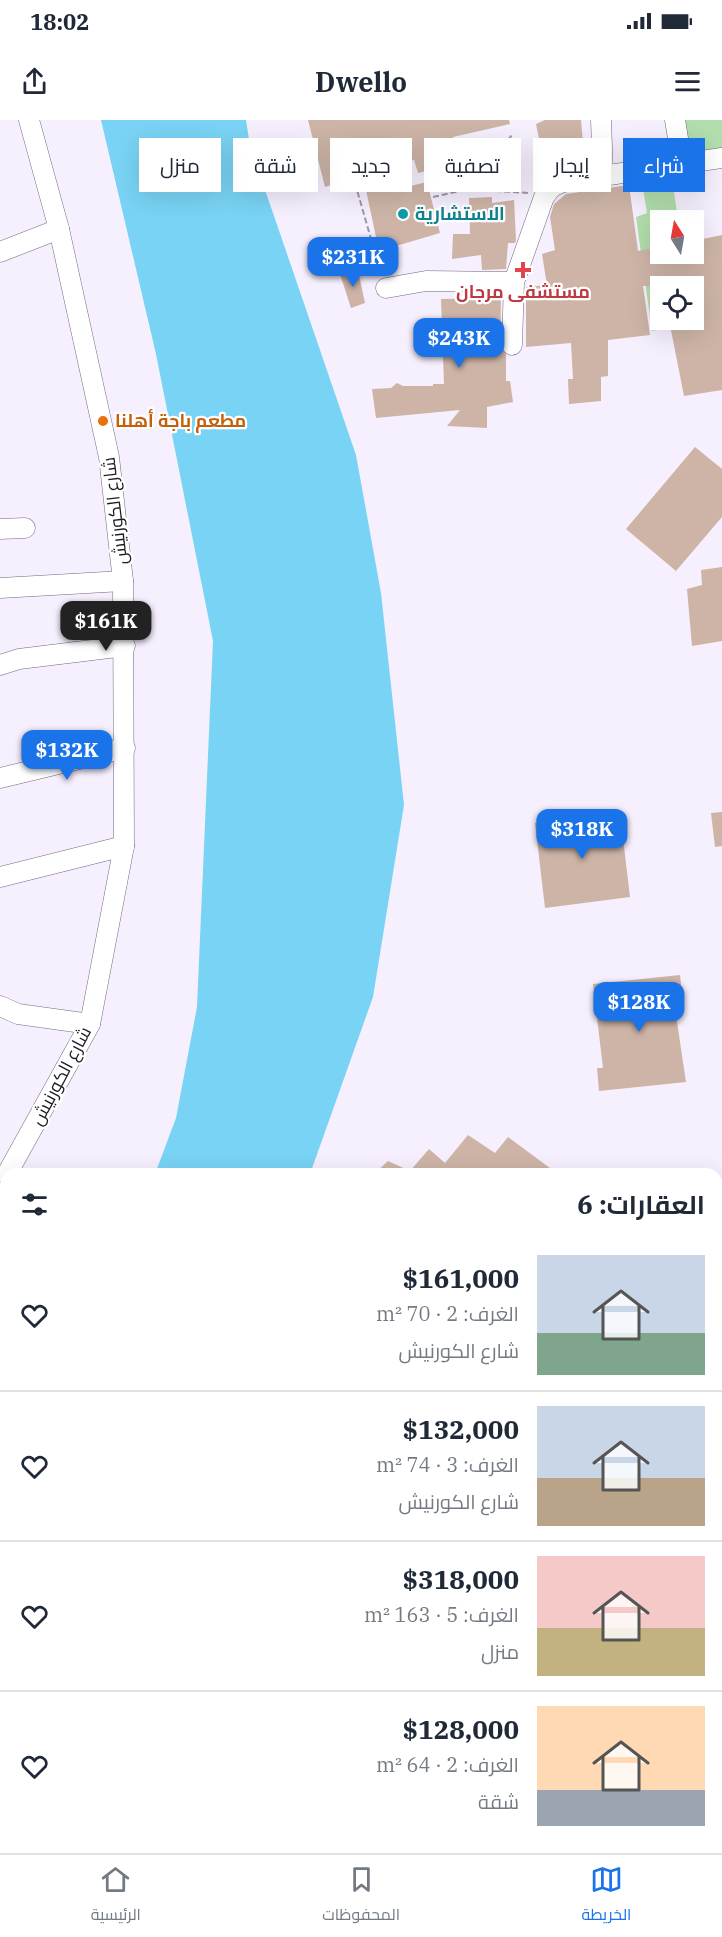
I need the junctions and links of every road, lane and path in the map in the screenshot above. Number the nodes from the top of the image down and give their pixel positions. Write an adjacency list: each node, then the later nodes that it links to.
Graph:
1 (29, 120): 16 (street, شارع الكورنيش)
2 (601, 120): 6 (street)
3 (675, 120): 7 (street)
4 (512, 135): 5 (path)
5 (510, 138)
6 (602, 138)
7 (678, 138)
8 (722, 158): 9 (street)
9 (705, 161)
10 (358, 192): 19 (path)
11 (453, 192): 15 (path)
12 (513, 192): 14 (path)
13 (548, 192): 18 (street)
14 (528, 193)
15 (433, 196)
16 (58, 228): 17 (street); 23 (street, شارع الكورنيش)
17 (0, 252)
18 (514, 282): 19 (street); 20 (street)
19 (386, 288)
20 (512, 345)
21 (26, 528): 22 (street)
22 (0, 529)
23 (123, 581): 24 (street); 25 (street, شارع الكورنيش)
24 (0, 588)
25 (125, 646): 26 (street); 27 (street, شارع الكورنيش)
26 (0, 665)
27 (126, 748): 28 (street); 29 (street, شارع الكورنيش)
28 (0, 778)
29 (124, 846): 30 (street); 32 (street, شارع الكورنيش)
30 (0, 877)
31 (0, 1006): 32 (street)
32 (90, 1024): 33 (street, شارع الكورنيش)
33 (11, 1168)

